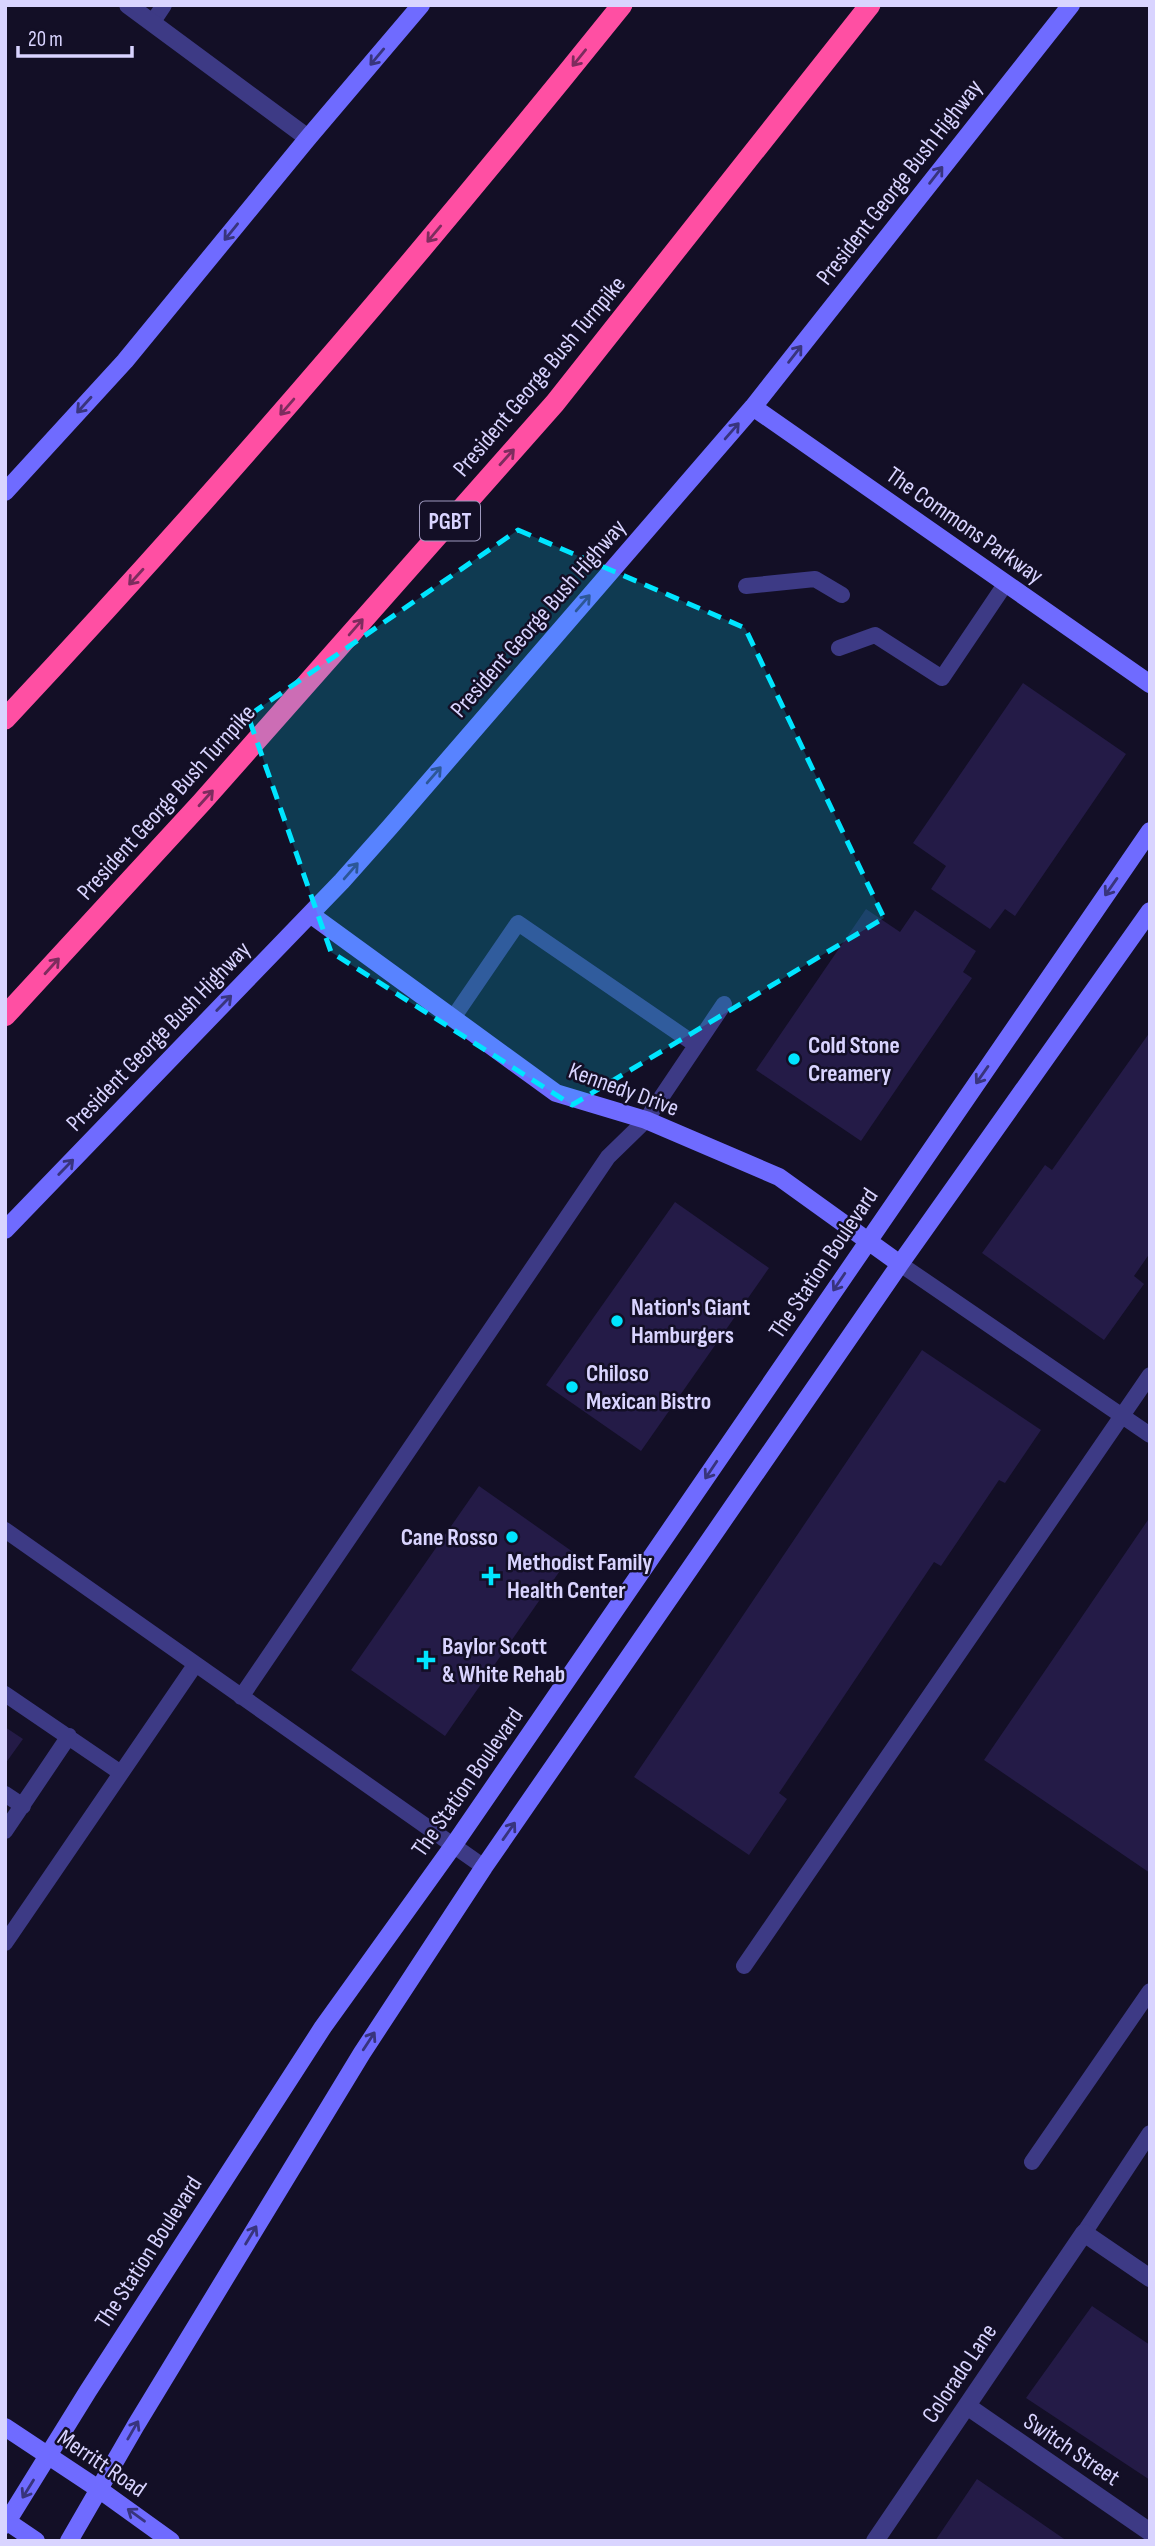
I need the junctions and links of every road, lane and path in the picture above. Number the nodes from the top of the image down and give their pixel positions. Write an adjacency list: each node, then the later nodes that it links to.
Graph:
1 (128, 5): 7 (street)
2 (164, 5): 7 (lane)
3 (421, 5): 8 (street, one-way to 8)
4 (622, 5): 16 (highway, one-way to 16)
5 (870, 5): 21 (highway, President George Bush Turnpike / PGBT, one-way to 5)
6 (1071, 5): 9 (street, President George Bush Highway, one-way to 6)
7 (152, 23): 8 (street)
8 (308, 138): 10 (street, one-way to 10)
9 (752, 407): 11 (street, The Commons Parkway); 19 (street, President George Bush Highway, one-way to 9)
10 (5, 492)
11 (1006, 583): 14 (lane); 15 (street, The Commons Parkway)
12 (746, 586): 13 (lane)
13 (842, 595)
14 (839, 648)
15 (1150, 684)
16 (5, 719)
17 (1150, 831): 26 (street, The Station Boulevard, one-way to 26)
18 (1150, 911): 27 (street)
19 (310, 914): 22 (street, Kennedy Drive); 25 (street, President George Bush Highway, one-way to 19)
20 (724, 1004): 23 (lane)
21 (5, 1016)
22 (453, 1018): 23 (lane); 24 (street, Kennedy Drive)
23 (696, 1045): 24 (lane)
24 (646, 1120): 26 (street, Kennedy Drive); 34 (lane)
25 (5, 1230)
26 (867, 1241): 27 (street, Kennedy Drive); 40 (street, The Station Boulevard, one-way to 40)
27 (900, 1264): 29 (lane); 41 (street, one-way to 27)
28 (1150, 1375): 29 (lane)
29 (1121, 1415): 30 (lane); 43 (lane)
30 (1150, 1435)
31 (5, 1530): 32 (lane)
32 (195, 1665): 34 (lane); 36 (lane)
33 (5, 1694): 35 (lane)
34 (241, 1697): 40 (lane)
35 (69, 1736): 36 (lane); 38 (lane)
36 (121, 1773): 42 (lane)
37 (5, 1794): 38 (lane)
38 (23, 1806): 39 (lane)
39 (5, 1831)
40 (453, 1846): 41 (lane); 51 (street, The Station Boulevard)
41 (484, 1867): 52 (street, one-way to 41)
42 (5, 1943)
43 (744, 1966)
44 (1150, 1992): 46 (lane)
45 (1150, 2133): 47 (lane)
46 (1032, 2162)
47 (1084, 2233): 48 (street); 49 (street, Colorado Lane)
48 (1150, 2278)
49 (967, 2406): 54 (street, Switch Street); 58 (street, Colorado Lane)
50 (5, 2427): 51 (street, Merritt Road)
51 (48, 2456): 52 (street, Merritt Road); 53 (street, The Station Boulevard, one-way to 53)
52 (100, 2490): 56 (street); 57 (street, Merritt Road, one-way to 52)
53 (6, 2522): 55 (street)
54 (1150, 2532)
55 (36, 2541)
56 (69, 2541)
57 (171, 2541)
58 (875, 2541)

